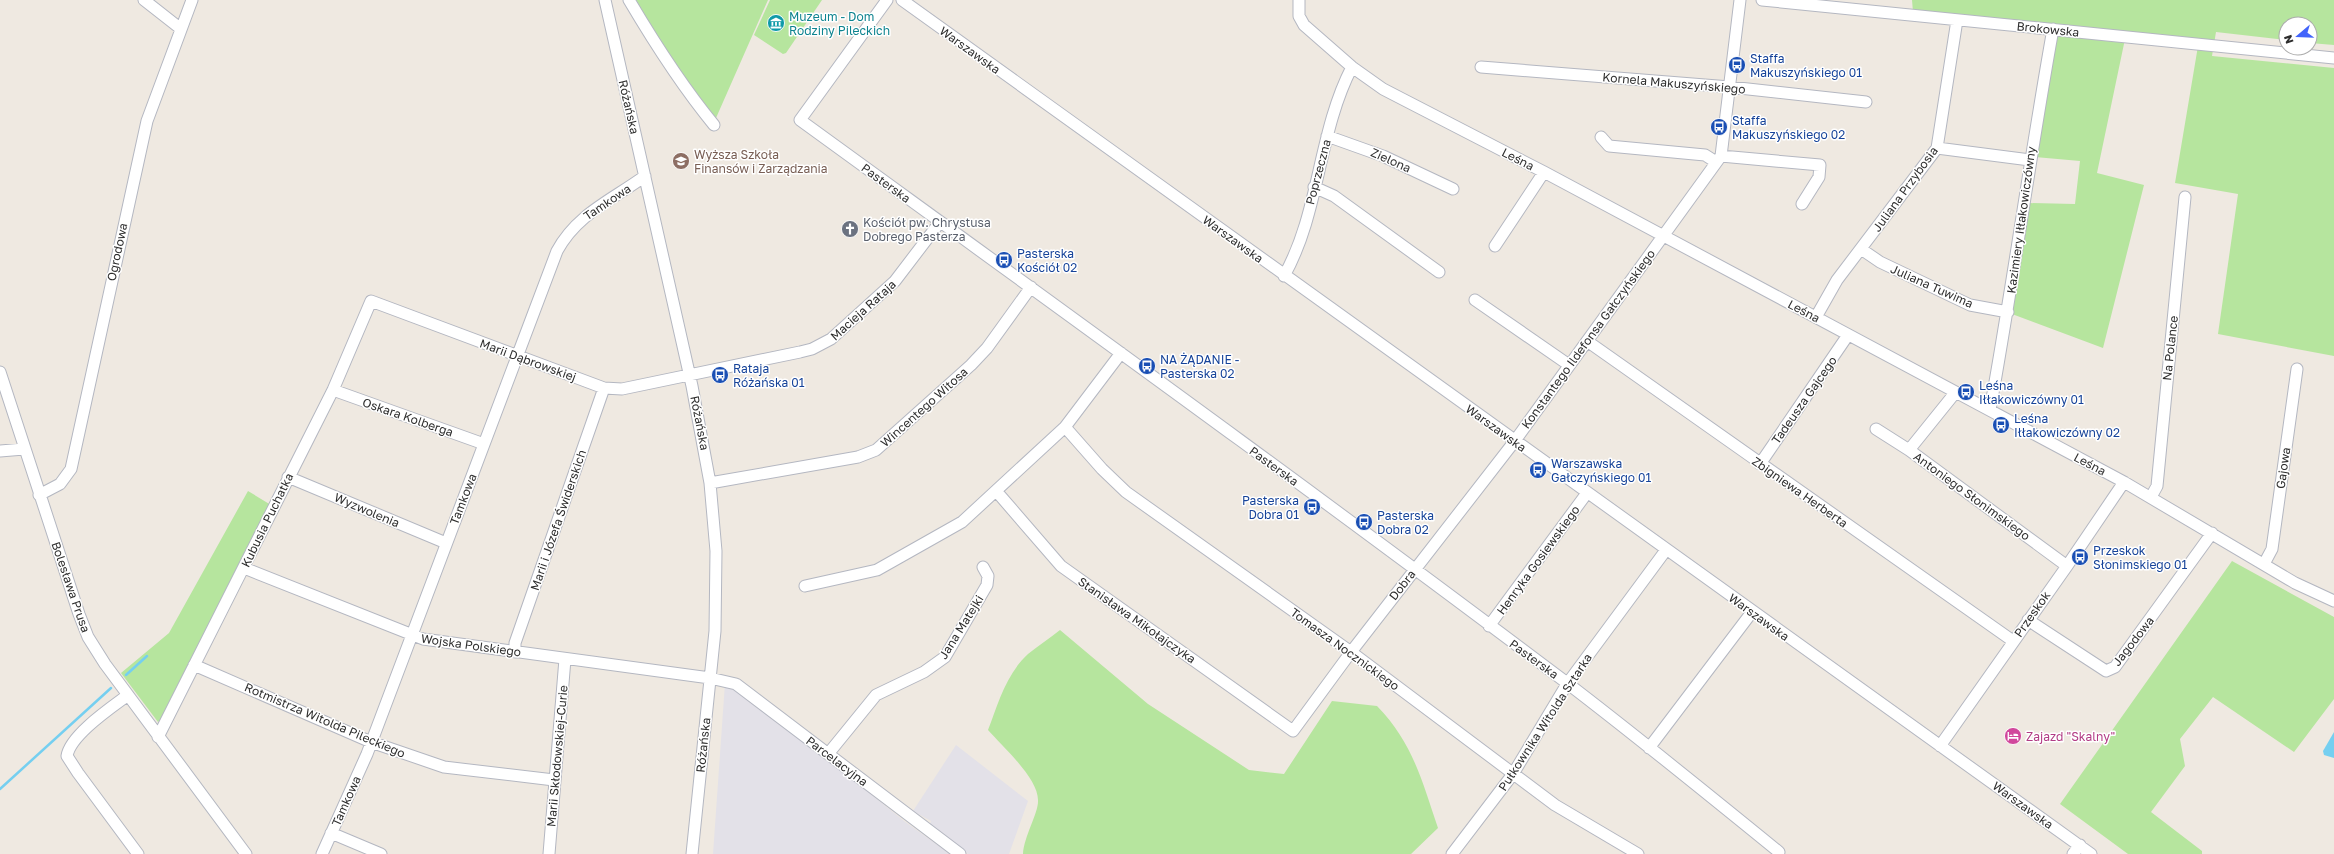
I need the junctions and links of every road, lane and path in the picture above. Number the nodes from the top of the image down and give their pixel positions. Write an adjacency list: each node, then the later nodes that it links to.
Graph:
1 (144, 0): 11 (street)
2 (192, 0): 11 (street, Ogrodowa)
3 (604, 0): 25 (street, Różańska)
4 (629, 0): 18 (street)
5 (887, 0): 30 (street, Pasterska)
6 (902, 0): 35 (street, Warszawska)
7 (1299, 0): 14 (street, Leśna)
8 (1740, 0): 16 (street)
9 (1762, 0): 10 (street, Brokowska)
10 (1957, 20): 12 (street, Brokowska); 21 (street, Juliana Przybosia)
11 (181, 29): 66 (street, Ogrodowa)
12 (2053, 29): 13 (street, Brokowska); 23 (street, Kazimiery Iłłakowiczówny)
13 (2334, 58)
14 (1352, 67): 19 (street, Poprzeczna); 24 (street, Leśna)
15 (1481, 67): 16 (street, Kornela Makuszyńskiego)
16 (1730, 87): 17 (street, Kornela Makuszyńskiego); 22 (street)
17 (1866, 102)
18 (714, 125)
19 (1328, 136): 26 (street, Poprzeczna); 27 (street, Zielona)
20 (1601, 137): 22 (street)
21 (1937, 148): 23 (street); 33 (street, Juliana Przybosia)
22 (1718, 159): 29 (street); 31 (street, Konstantego Ildefonsa Gałczyńskiego)
23 (2030, 160): 39 (street, Kazimiery Iłłakowiczówny)
24 (1544, 172): 31 (street, Leśna); 32 (street)
25 (645, 176): 44 (street, Tamkowa); 48 (street, Różańska)
26 (1314, 187): 34 (street); 35 (street, Poprzeczna)
27 (1453, 189)
28 (2185, 197): 67 (street, Na Polance)
29 (1802, 204)
30 (940, 222): 36 (street, Pasterska); 48 (street, Macieja Rataja)
31 (1661, 236): 40 (street, Leśna); 42 (street, Konstantego Ildefonsa Gałczyńskiego)
32 (1495, 246)
33 (1861, 249): 39 (street, Juliana Tuwima); 40 (street, Juliana Przybosia)
34 (1439, 272)
35 (1284, 276): 55 (street, Warszawska)
36 (1031, 287): 43 (street, Pasterska); 63 (street, Wincentego Witosa)
37 (1475, 300): 45 (street)
38 (371, 301): 44 (street, Marii Dąbrowskiej); 50 (street, Kubusia Puchatka)
39 (2008, 312): 52 (street, Kazimiery Iłłakowiczówny)
40 (1816, 317): 41 (street, Leśna)
41 (1848, 335): 51 (street, Leśna); 60 (street, Tadeusza Gajcego)
42 (1587, 341): 45 (street, Konstantego Ildefonsa Gałczyńskiego); 60 (street, Zbigniewa Herberta)
43 (1121, 353): 53 (street); 75 (street, Pasterska)
44 (517, 356): 49 (street, Marii Dąbrowskiej); 56 (street, Tamkowa)
45 (1569, 365): 55 (street, Konstantego Ildefonsa Gałczyńskiego)
46 (2297, 369): 71 (street, Gajowa)
47 (0, 372): 57 (street, Bolesława Prusa)
48 (689, 373): 49 (street, Marii Dąbrowskiej); 63 (street, Różańska)
49 (604, 388): 83 (street, Marii i Józefa Świderskich)
50 (332, 390): 56 (street, Oskara Kolberga); 61 (street, Kubusia Puchatka)
51 (1955, 393): 52 (street, Leśna); 58 (street)
52 (1990, 410): 62 (street, Leśna)
53 (1065, 427): 64 (street); 84 (street, Tomasza Nocznickiego)
54 (1876, 429): 58 (street, Antoniego Słonimskiego)
55 (1514, 442): 65 (street, Warszawska); 75 (street, Dobra)
56 (484, 444): 69 (street, Tamkowa)
57 (24, 449): 59 (street); 66 (street, Bolesława Prusa)
58 (1909, 450): 72 (street, Antoniego Słonimskiego)
59 (0, 451)
60 (1760, 464): 82 (street, Zbigniewa Herberta)
61 (288, 477): 69 (street, Wyzwolenia); 74 (street, Kubusia Puchatka)
62 (2124, 482): 67 (street, Leśna); 72 (street, Przeskok)
63 (710, 483): 87 (street, Różańska)
64 (997, 492): 76 (street); 90 (street, Stanisława Mikołajczyka)
65 (1587, 493): 70 (street, Warszawska); 80 (street, Henryka Gosiewskiego)
66 (39, 495): 89 (street, Bolesława Prusa)
67 (2151, 497): 68 (street, Leśna)
68 (2212, 533): 71 (street, Leśna); 79 (street, Jagodowa)
69 (446, 543): 81 (street, Tamkowa)
70 (1666, 550): 78 (street, Warszawska); 88 (street, Pułkownika Witolda Sztarka)
71 (2264, 564): 77 (street, Leśna)
72 (2068, 566): 79 (street, Przeskok)
73 (983, 567): 95 (street, Jana Matejki)
74 (244, 568): 81 (street, Wojska Polskiego); 86 (street, Kubusia Puchatka)
75 (1415, 569): 80 (street, Pasterska); 84 (street, Dobra)
76 (805, 586)
77 (2334, 601)
78 (1752, 612): 93 (street, Warszawska); 94 (street)
79 (2028, 620): 82 (street, Przeskok)
80 (1489, 626): 88 (street, Pasterska)
81 (411, 636): 83 (street, Wojska Polskiego); 92 (street, Tamkowa)
82 (2013, 641): 93 (street, Przeskok)
83 (515, 652): 85 (street, Wojska Polskiego)
84 (1351, 652): 90 (street, Dobra); 96 (street, Tomasza Nocznickiego)
85 (565, 658): 87 (street, Wojska Polskiego); 97 (street, Marii Skłodowskiej-Curie)
86 (194, 665): 91 (street, Kubusia Puchatka); 92 (street, Rotmistrza Witolda Pileckiego)
87 (710, 678): 95 (street, Parcelacyjna); 107 (street, Różańska)
88 (1567, 684): 94 (street, Pasterska); 96 (street, Pułkownika Witolda Sztarka)
89 (128, 695): 91 (street, Bolesława Prusa); 102 (street)
90 (1293, 730)
91 (158, 736): 103 (street, Bolesława Prusa)
92 (371, 742): 97 (street, Rotmistrza Witolda Pileckiego); 98 (street, Tamkowa)
93 (1940, 746): 100 (street, Warszawska)
94 (1650, 748): 101 (street, Pasterska)
95 (828, 754): 108 (street, Parcelacyjna)
96 (1513, 774): 99 (street, Pułkownika Witolda Sztarka); 111 (street, Tomasza Nocznickiego)
97 (554, 780): 106 (street, Marii Skłodowskiej-Curie)
98 (331, 833): 104 (street, Tamkowa); 105 (street)
99 (1460, 845): 109 (street, Pułkownika Witolda Sztarka); 110 (street)
100 (2076, 850): 112 (street, Warszawska)
101 (1779, 852)
102 (138, 854)
103 (246, 854)
104 (322, 854)
105 (381, 854)
106 (549, 854)
107 (692, 854)
108 (960, 854)
109 (1452, 854)
110 (1466, 854)
111 (1638, 854)
112 (2092, 854)

